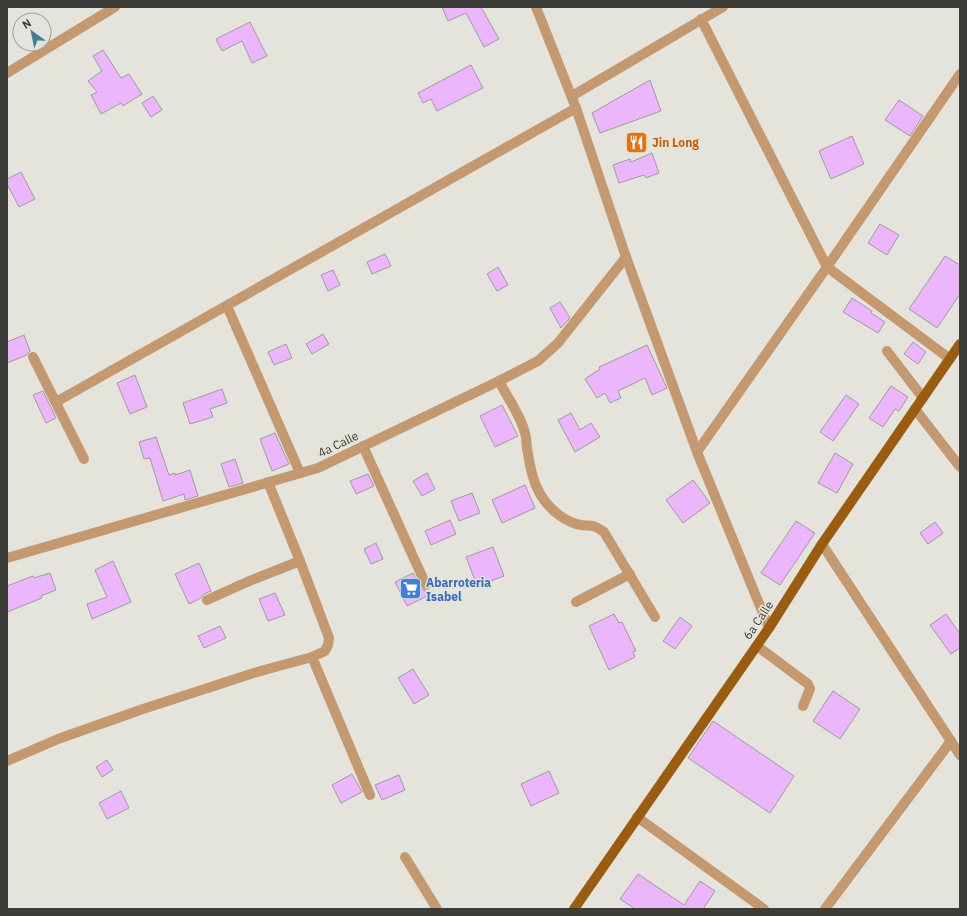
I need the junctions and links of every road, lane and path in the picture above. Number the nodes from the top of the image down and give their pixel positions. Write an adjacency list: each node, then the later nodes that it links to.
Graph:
1 (115, 7): 5 (street)
2 (536, 7): 7 (street)
3 (723, 7): 4 (street)
4 (701, 19): 7 (street); 10 (street)
5 (7, 73)
6 (960, 74): 10 (street)
7 (572, 96): 8 (street)
8 (576, 108): 9 (street); 11 (street)
9 (626, 257): 16 (street, 4a Calle); 21 (street)
10 (827, 268): 15 (street); 21 (street)
11 (227, 306): 18 (street); 24 (street)
12 (960, 344): 15 (main road, 6a Calle)
13 (887, 351): 17 (street)
14 (33, 356): 18 (street)
15 (950, 359): 17 (main road, 6a Calle)
16 (499, 381): 20 (street, 4a Calle); 29 (street)
17 (923, 398): 19 (main road, 6a Calle)
18 (56, 402): 22 (street)
19 (915, 409): 23 (street); 26 (main road, 6a Calle)
20 (363, 446): 24 (street, 4a Calle); 30 (street)
21 (697, 452): 34 (street)
22 (84, 459)
23 (960, 467)
24 (300, 473): 25 (street, 4a Calle)
25 (268, 482): 27 (street, 4a Calle); 28 (street)
26 (822, 544): 34 (main road, 6a Calle); 38 (street)
27 (8, 556)
28 (300, 561): 31 (street); 36 (street)
29 (630, 574): 32 (street); 33 (street)
30 (426, 585)
31 (207, 600)
32 (576, 602)
33 (655, 617)
34 (770, 628): 35 (main road, 6a Calle)
35 (757, 646): 37 (street); 42 (main road, 6a Calle)
36 (312, 657): 40 (street); 41 (street)
37 (803, 706)
38 (951, 741): 39 (street); 47 (street)
39 (960, 755)
40 (7, 761)
41 (370, 795)
42 (637, 817): 45 (main road, 6a Calle); 46 (street)
43 (405, 856): 44 (street)
44 (437, 909)
45 (574, 909)
46 (764, 909)
47 (825, 909)

